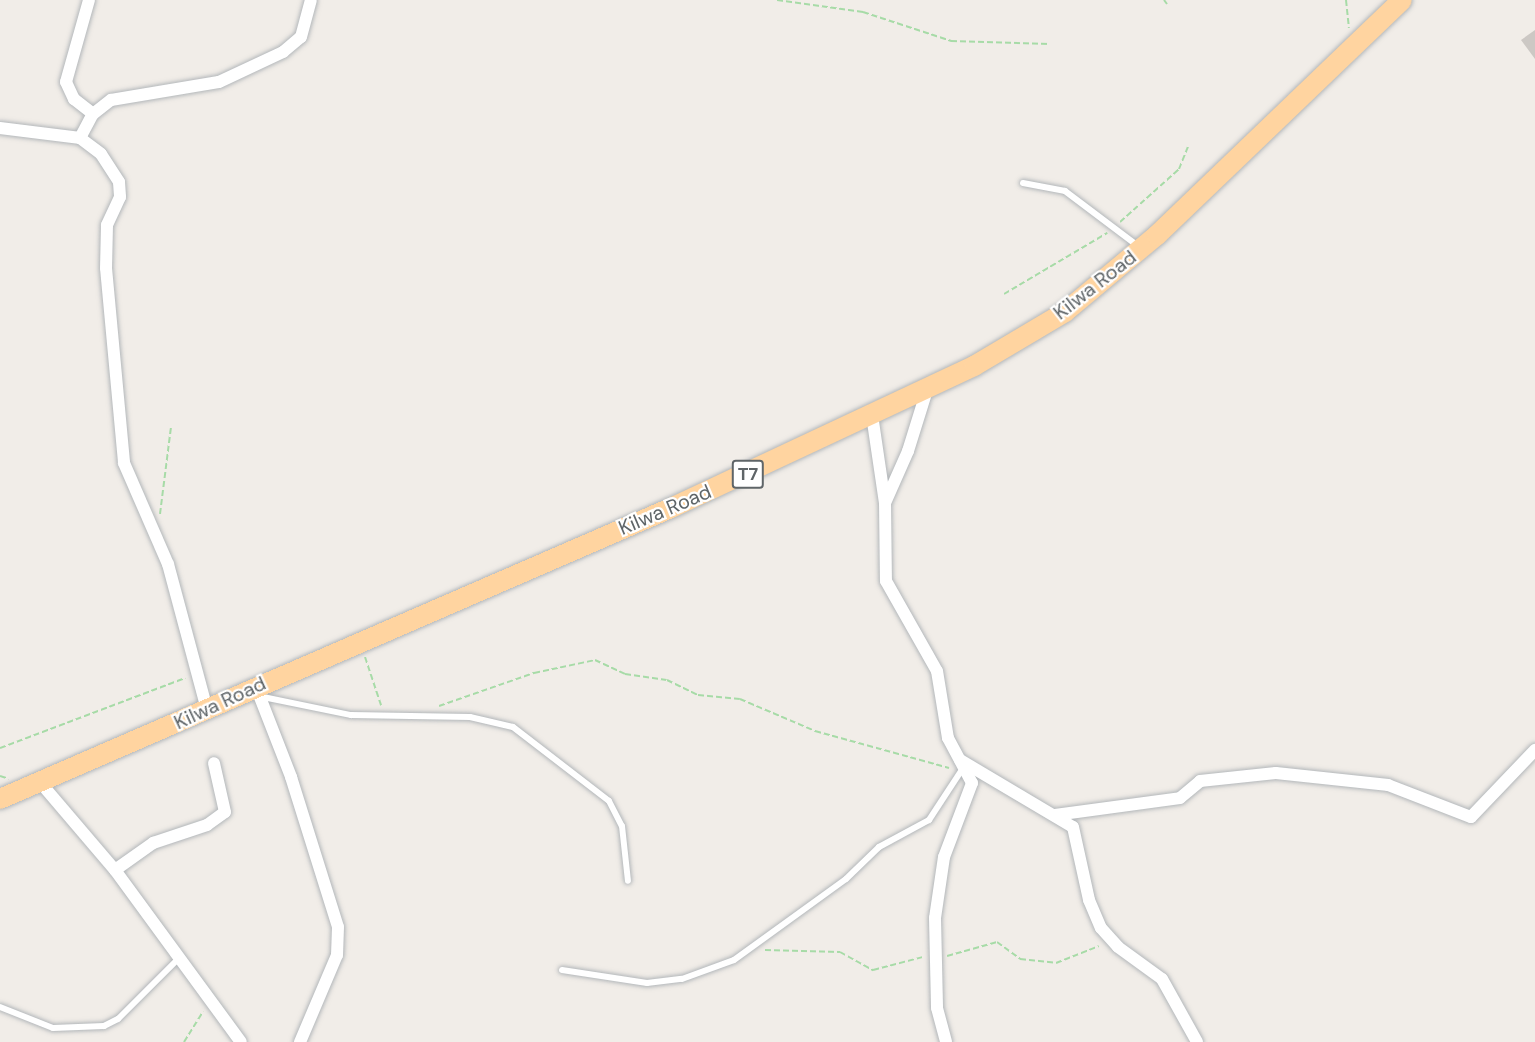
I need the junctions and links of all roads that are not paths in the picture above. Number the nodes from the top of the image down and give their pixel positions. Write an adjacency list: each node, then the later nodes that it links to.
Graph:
1 (89, 0): 4 (street)
2 (311, 0): 4 (street)
3 (1402, 0): 8 (highway, Kilwa Road / T7)
4 (93, 114): 6 (street)
5 (0, 128): 6 (street)
6 (80, 138): 13 (street)
7 (1023, 183): 8 (lane)
8 (1141, 249): 9 (highway, Kilwa Road / T7)
9 (927, 390): 10 (highway, Kilwa Road / T7); 11 (street)
10 (872, 415): 11 (street); 12 (highway, Kilwa Road / T7)
11 (885, 502): 16 (street)
12 (259, 692): 13 (highway, Kilwa Road / T7); 21 (lane); 26 (street)
13 (207, 710): 17 (highway, Kilwa Road / T7)
14 (1535, 750): 19 (street)
15 (214, 763): 20 (street)
16 (961, 766): 19 (street); 23 (lane); 27 (street)
17 (39, 781): 18 (highway, Kilwa Road / T7); 20 (street)
18 (0, 799)
19 (1055, 815): 28 (street)
20 (115, 870): 22 (street)
21 (628, 881)
22 (177, 960): 24 (lane); 25 (street)
23 (562, 970)
24 (0, 1007)
25 (241, 1042)
26 (300, 1042)
27 (946, 1042)
28 (1197, 1042)

